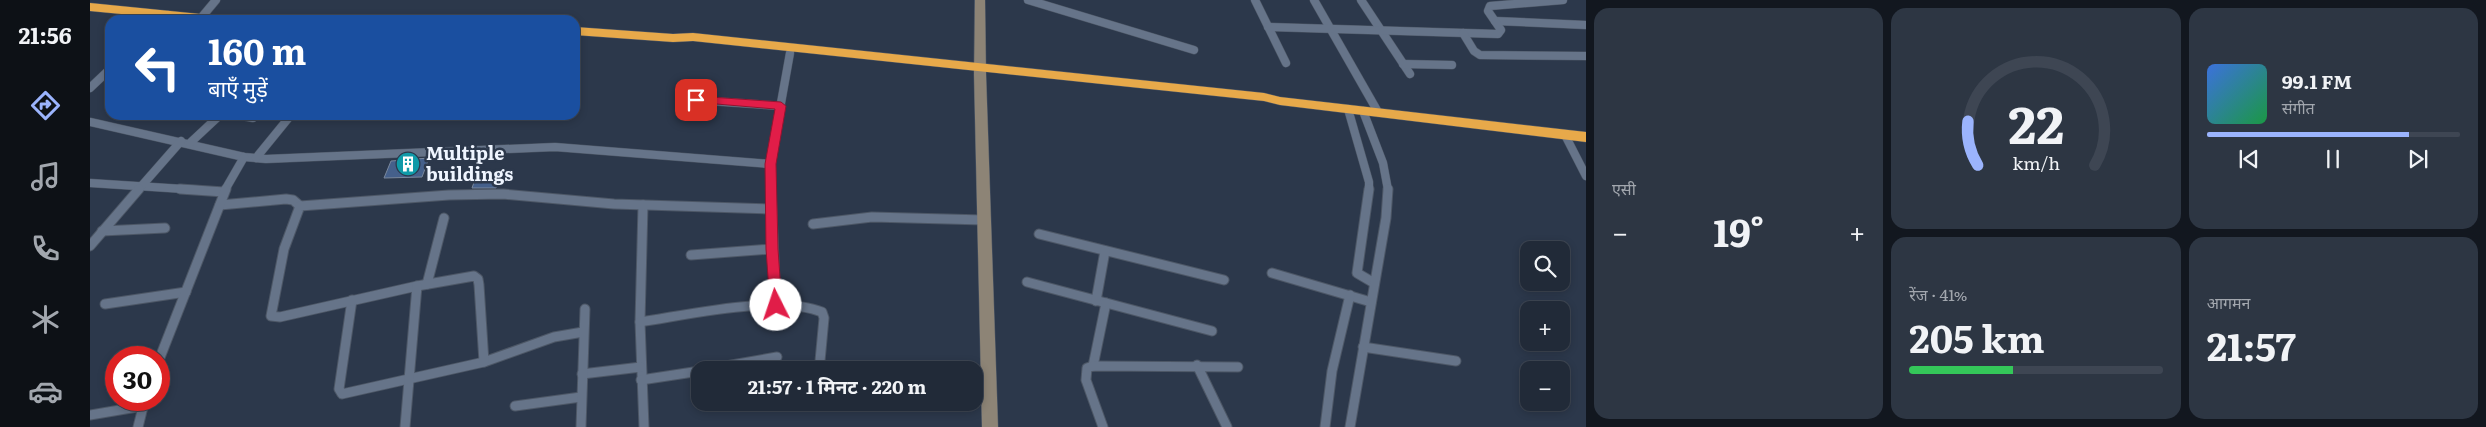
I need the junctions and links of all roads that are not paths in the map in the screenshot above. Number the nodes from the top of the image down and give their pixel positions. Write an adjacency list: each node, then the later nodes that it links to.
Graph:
1 (216, 0): 10 (street)
2 (980, 0): 25 (street)
3 (1028, 0): 19 (street)
4 (1255, 0): 13 (street)
5 (1314, 0): 14 (street)
6 (1361, 0): 15 (street)
7 (1563, 0): 11 (street)
8 (90, 8): 9 (highway)
9 (148, 15)
10 (204, 15)
11 (1495, 21): 12 (street); 17 (street)
12 (1586, 25)
13 (1268, 27): 14 (street); 22 (street)
14 (1330, 29): 15 (street); 33 (street)
15 (1380, 29): 17 (street); 23 (street)
16 (580, 31): 18 (highway)
17 (1463, 33): 21 (street)
18 (673, 38): 20 (highway); 25 (highway)
19 (1194, 50)
20 (790, 53): 25 (highway); 30 (street)
21 (1586, 56)
22 (1286, 63)
23 (1403, 64): 24 (street); 27 (street)
24 (1452, 64)
25 (980, 70): 31 (highway); 52 (street)
26 (105, 74): 28 (street)
27 (1410, 74)
28 (90, 88)
29 (680, 98): 30 (street)
30 (781, 106): 42 (street)
31 (1348, 109): 32 (highway); 64 (street)
32 (1362, 111): 33 (highway); 64 (street)
33 (1378, 112): 37 (highway)
34 (214, 120): 39 (street)
35 (287, 120): 41 (street)
36 (90, 122): 39 (street)
37 (1565, 134): 38 (highway); 43 (street)
38 (1586, 137)
39 (186, 142): 40 (street); 45 (street)
40 (244, 157): 41 (street); 46 (street)
41 (256, 158): 42 (street)
42 (770, 164): 50 (street)
43 (1586, 176)
44 (90, 183): 45 (street)
45 (140, 186): 46 (street); 56 (street)
46 (224, 192): 47 (street)
47 (220, 204): 49 (street); 66 (street)
48 (643, 205): 49 (street); 50 (street); 74 (street)
49 (300, 206): 68 (street)
50 (770, 209): 58 (street)
51 (444, 218): 65 (street)
52 (984, 220): 53 (street); 82 (street)
53 (813, 224)
54 (165, 228): 56 (street)
55 (1039, 234): 59 (street)
56 (96, 235): 57 (street)
57 (90, 246)
58 (772, 249): 60 (street); 72 (street)
59 (1105, 251): 62 (street); 69 (street)
60 (691, 255)
61 (1272, 273): 67 (street)
62 (1224, 280)
63 (1027, 282): 69 (street)
64 (1374, 283): 70 (street)
65 (422, 285): 68 (street); 84 (street); 91 (street)
66 (186, 292): 71 (street); 77 (street)
67 (1350, 295): 70 (street); 106 (street)
68 (352, 300): 91 (street)
69 (1101, 302): 75 (street); 86 (street)
70 (1370, 302): 78 (street)
71 (105, 304)
72 (776, 305): 74 (street); 81 (street)
73 (584, 310): 76 (street)
74 (640, 322): 87 (street)
75 (1212, 331)
76 (583, 332): 84 (street); 90 (street)
77 (165, 346)
78 (1363, 347): 83 (street); 107 (street)
79 (777, 358): 80 (street)
80 (758, 361)
81 (820, 361)
82 (982, 361)
83 (1456, 361)
84 (484, 362): 91 (street)
85 (1197, 365): 86 (street); 88 (street); 105 (street)
86 (1093, 366): 104 (street)
87 (641, 367): 90 (street); 92 (street)
88 (1238, 367)
89 (691, 372): 92 (street)
90 (582, 374): 94 (street)
91 (410, 379): 100 (street)
92 (641, 380): 102 (street)
93 (983, 396): 103 (street)
94 (582, 397): 95 (street); 101 (street)
95 (515, 406)
96 (108, 411): 98 (street)
97 (142, 411): 99 (street)
98 (90, 415)
99 (138, 427)
100 (405, 427)
101 (581, 427)
102 (644, 427)
103 (990, 427)
104 (1103, 427)
105 (1227, 427)
106 (1325, 427)
107 (1350, 427)

